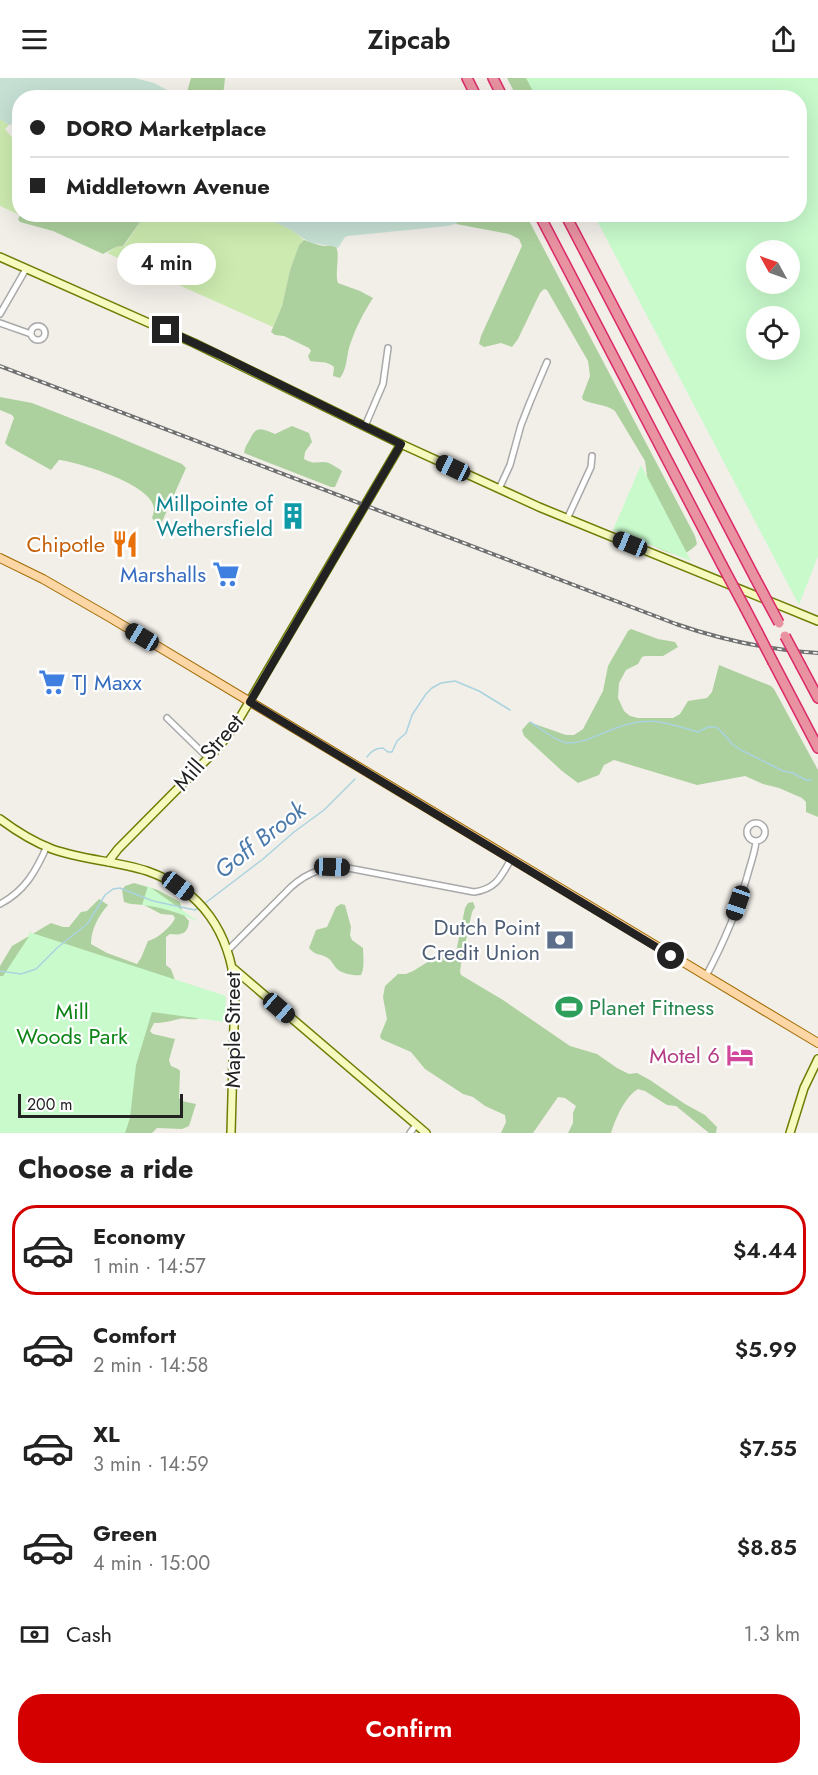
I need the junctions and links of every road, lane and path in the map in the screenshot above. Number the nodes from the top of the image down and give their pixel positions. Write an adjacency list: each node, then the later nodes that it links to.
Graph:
1 (542, 222): 20 (highway, bridge)
2 (569, 222): 17 (highway, bridge)
3 (0, 257): 4 (street)
4 (26, 269): 5 (street); 10 (street)
5 (0, 314)
6 (0, 322): 7 (street)
7 (31, 334)
8 (388, 348): 10 (street)
9 (547, 362): 13 (street)
10 (365, 426): 11 (street)
11 (401, 444): 13 (street); 18 (street, Mill Street)
12 (592, 456): 14 (street)
13 (499, 489): 14 (street)
14 (567, 519): 16 (street)
15 (0, 558): 18 (main road)
16 (818, 621)
17 (818, 698)
18 (250, 702): 21 (street, Mill Street); 25 (main road)
19 (167, 718): 21 (street)
20 (818, 748)
21 (208, 758): 26 (street, Mill Street)
22 (0, 819): 24 (street, Maple Street)
23 (756, 841): 30 (street)
24 (47, 846): 26 (street, Maple Street); 27 (street)
25 (511, 859): 28 (street); 30 (main road)
26 (108, 862): 28 (street, Maple Street)
27 (0, 904)
28 (228, 950): 29 (street, Maple Street)
29 (234, 969): 33 (street); 34 (street, Maple Street)
30 (706, 976): 31 (main road)
31 (818, 1043)
32 (818, 1059): 37 (street)
33 (416, 1125): 35 (street); 36 (street)
34 (231, 1133)
35 (410, 1133)
36 (426, 1133)
37 (790, 1133)

